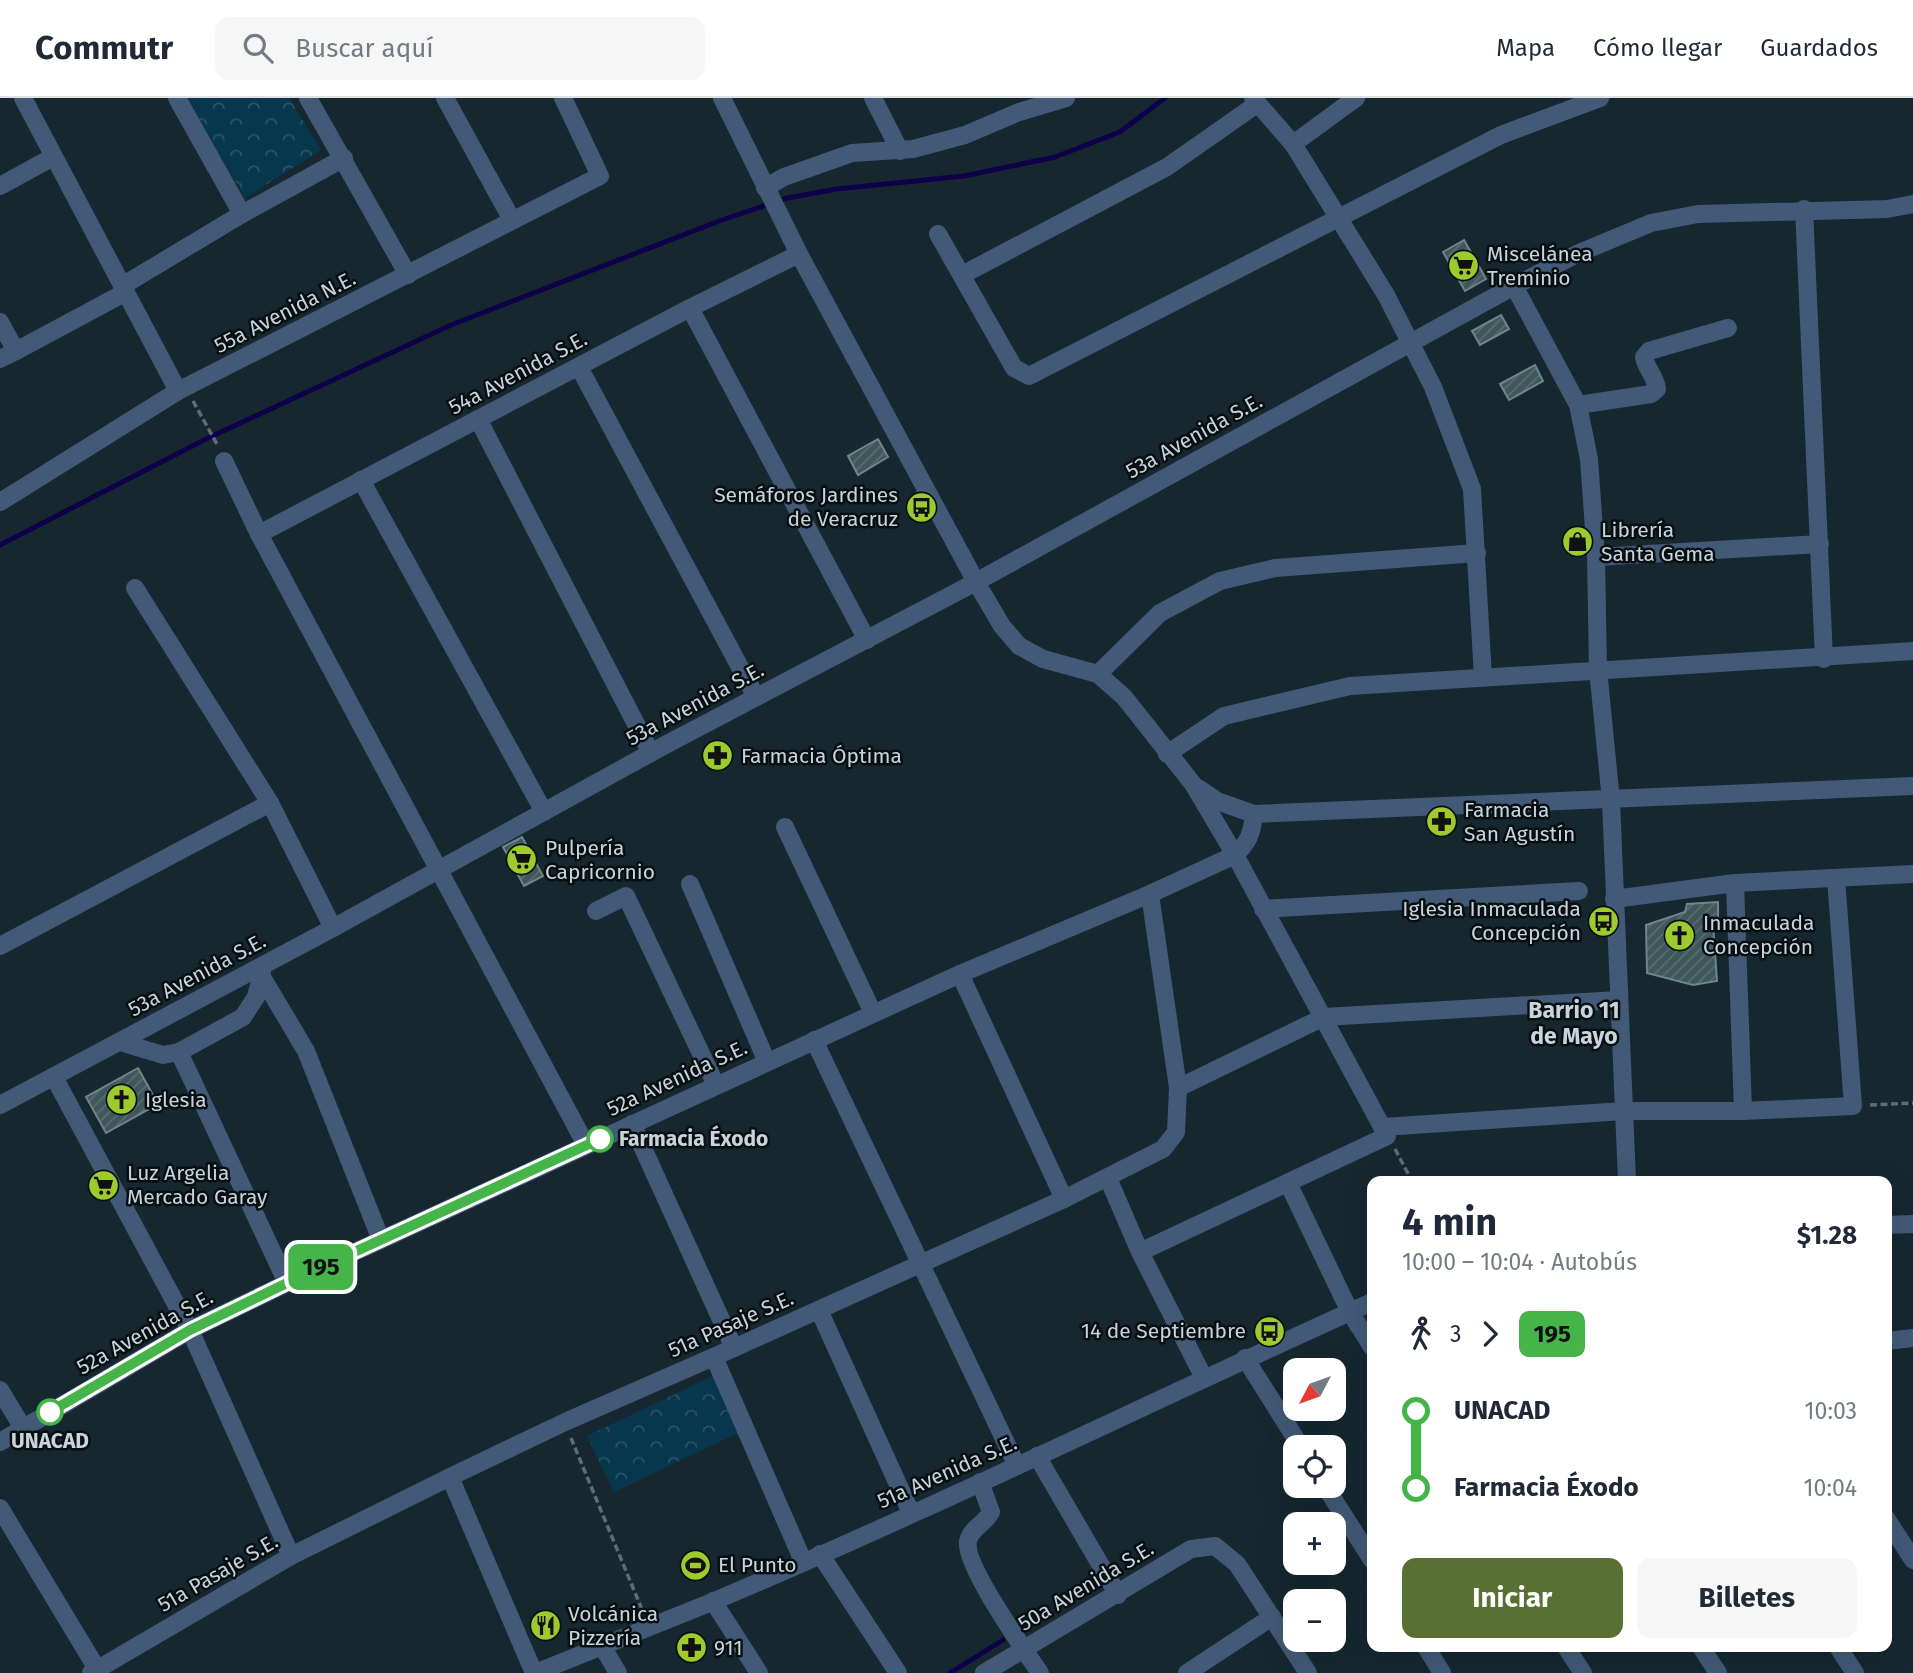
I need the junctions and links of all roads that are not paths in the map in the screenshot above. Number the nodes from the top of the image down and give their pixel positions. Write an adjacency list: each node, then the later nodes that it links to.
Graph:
1 (23, 98): 15 (street)
2 (177, 98): 21 (street)
3 (308, 98): 16 (street)
4 (445, 98): 22 (street)
5 (563, 98): 22 (street, 55a Avenida N.E.)
6 (722, 98): 18 (street)
7 (873, 98): 14 (street)
8 (1066, 98): 12 (street)
9 (1356, 98): 13 (street)
10 (1600, 98): 23 (street)
11 (1255, 101): 13 (street); 27 (street)
12 (1016, 105): 14 (street)
13 (1293, 144): 23 (street)
14 (900, 151): 18 (street)
15 (53, 157): 17 (street); 29 (street)
16 (344, 158): 21 (street); 26 (street)
17 (0, 186)
18 (770, 197): 25 (street)
19 (1913, 204): 20 (street, 53a Avenida S.E.)
20 (1804, 209): 28 (street, 53a Avenida S.E.); 44 (street)
21 (242, 214): 29 (street)
22 (512, 220): 26 (street, 55a Avenida N.E.)
23 (1338, 220): 27 (street); 33 (street)
24 (938, 234): 27 (street)
25 (799, 254): 30 (street, 54a Avenida S.E.); 47 (street)
26 (408, 275): 37 (street, 55a Avenida N.E.)
27 (962, 275)
28 (1514, 286): 33 (street, 53a Avenida S.E.); 38 (street)
29 (124, 289): 34 (street); 37 (street)
30 (690, 308): 36 (street, 54a Avenida S.E.); 49 (street)
31 (0, 321): 34 (street)
32 (1728, 328): 38 (street)
33 (1411, 343): 45 (street); 47 (street, 53a Avenida S.E.)
34 (16, 351): 35 (street)
35 (0, 359)
36 (579, 367): 39 (street, 54a Avenida S.E.); 55 (street)
37 (182, 390): 42 (street, 55a Avenida N.E.)
38 (1578, 405): 46 (street)
39 (478, 419): 41 (street, 54a Avenida S.E.); 56 (street)
40 (221, 455): 43 (street)
41 (361, 480): 43 (street, 54a Avenida S.E.); 62 (street)
42 (0, 502)
43 (259, 534): 66 (street)
44 (1820, 544): 46 (street); 51 (street)
45 (1477, 553): 53 (street); 54 (street)
46 (1596, 556): 52 (street)
47 (976, 582): 49 (street, 53a Avenida S.E.); 53 (street)
48 (135, 588): 61 (street)
49 (867, 640): 55 (street, 53a Avenida S.E.)
50 (1913, 652): 51 (street)
51 (1824, 659): 52 (street)
52 (1598, 669): 54 (street); 60 (street)
53 (1098, 674): 57 (street)
54 (1483, 677): 57 (street)
55 (756, 697): 56 (street, 53a Avenida S.E.)
56 (651, 753): 62 (street, 53a Avenida S.E.)
57 (1167, 754): 58 (street)
58 (1193, 784): 63 (street); 65 (street)
59 (1913, 786): 60 (street)
60 (1611, 800): 63 (street); 73 (street)
61 (270, 803): 76 (street); 77 (street)
62 (544, 812): 66 (street, 53a Avenida S.E.)
63 (1254, 814): 65 (street)
64 (785, 827): 81 (street)
65 (1236, 855): 72 (street, 52a Avenida S.E.); 74 (street)
66 (439, 870): 76 (street, 53a Avenida S.E.); 95 (street)
67 (1913, 874): 68 (street)
68 (1836, 878): 69 (street); 92 (street)
69 (1735, 883): 73 (street); 92 (street)
70 (690, 884): 86 (street)
71 (1579, 891): 74 (street)
72 (1150, 894): 79 (street, 52a Avenida S.E.); 89 (street, 51a Pasaje S.E.)
73 (1614, 899): 80 (street)
74 (1264, 909): 82 (street)
75 (596, 911): 88 (street)
76 (333, 928): 78 (street, 53a Avenida S.E.)
77 (0, 946)
78 (262, 972): 84 (street, 53a Avenida S.E.); 85 (street); 102 (street)
79 (960, 974): 81 (street, 52a Avenida S.E.); 99 (street)
80 (1618, 1000): 82 (street); 91 (street)
81 (873, 1013): 83 (street, 52a Avenida S.E.)
82 (1324, 1017): 89 (street); 94 (street)
83 (814, 1040): 86 (street, 52a Avenida S.E.); 104 (street)
84 (120, 1042): 85 (street); 87 (street, 53a Avenida S.E.)
85 (179, 1052): 105 (street)
86 (767, 1062): 88 (street, 52a Avenida S.E.)
87 (54, 1077): 90 (street, 53a Avenida S.E.); 109 (street)
88 (716, 1085): 93 (street, 52a Avenida S.E.)
89 (1178, 1088): 97 (street, 51a Pasaje S.E.)
90 (0, 1105)
91 (1624, 1111): 92 (street); 94 (street); 96 (street)
92 (1742, 1111)
93 (632, 1124): 95 (street, 52a Avenida S.E.); 113 (street)
94 (1385, 1131): 98 (street)
95 (586, 1145): 102 (street, 52a Avenida S.E.)
96 (1627, 1176)
97 (1108, 1178): 99 (street, 51a Pasaje S.E.); 103 (street)
98 (1288, 1183): 103 (street); 108 (street)
99 (1064, 1199): 104 (street, 51a Pasaje S.E.)
100 (1892, 1224): 101 (street)
101 (1913, 1224)
102 (382, 1240): 105 (street, 52a Avenida S.E.)
103 (1140, 1252): 116 (street)
104 (922, 1264): 107 (street, 51a Pasaje S.E.); 122 (street)
105 (287, 1283): 109 (street, 52a Avenida S.E.)
106 (1367, 1304): 108 (street, 51a Avenida S.E.)
107 (819, 1310): 113 (street, 51a Pasaje S.E.); 127 (street)
108 (1350, 1312): 111 (street); 115 (street, 51a Avenida S.E.)
109 (190, 1330): 118 (street, 52a Avenida S.E.); 131 (street)
110 (1913, 1338): 112 (street)
111 (1367, 1339)
112 (1892, 1340)
113 (734, 1348): 114 (street, 51a Pasaje S.E.)
114 (714, 1357): 123 (street, 51a Pasaje S.E.); 133 (street)
115 (1245, 1358): 116 (street, 51a Avenida S.E.); 119 (street)
116 (1203, 1378): 121 (street, 51a Avenida S.E.)
117 (0, 1390): 118 (street)
118 (23, 1428): 120 (street, 52a Avenida S.E.)
119 (1293, 1435)
120 (0, 1442)
121 (1037, 1456): 122 (street, 51a Avenida S.E.); 134 (street)
122 (1017, 1466): 124 (street, 51a Avenida S.E.)
123 (450, 1477): 131 (street, 51a Pasaje S.E.); 144 (street)
124 (979, 1482): 127 (street, 51a Avenida S.E.); 138 (street)
125 (1333, 1498): 129 (street)
126 (0, 1508): 143 (street)
127 (911, 1513): 130 (street, 51a Avenida S.E.)
128 (1892, 1527): 132 (street)
129 (1367, 1552)
130 (820, 1554): 133 (street, 51a Avenida S.E.); 147 (street)
131 (291, 1556): 143 (street, 51a Pasaje S.E.)
132 (1913, 1560)
133 (803, 1562): 135 (street, 51a Avenida S.E.)
134 (1118, 1595): 136 (street, 50a Avenida S.E.); 138 (street, 50a Avenida S.E.)
135 (713, 1601): 137 (street, 51a Avenida S.E.); 146 (street)
136 (1272, 1617): 150 (street); 151 (street)
137 (602, 1646): 144 (street, 51a Avenida S.E.); 145 (street)
138 (1024, 1650): 148 (street, 50a Avenida S.E.); 149 (street)
139 (1429, 1652): 152 (street)
140 (1569, 1652): 153 (street)
141 (1704, 1652): 154 (street)
142 (1841, 1652): 155 (street)
143 (94, 1671)
144 (535, 1673)
145 (618, 1673)
146 (759, 1673)
147 (898, 1673)
148 (984, 1673)
149 (1040, 1673)
150 (1187, 1673)
151 (1308, 1673)
152 (1443, 1673)
153 (1583, 1673)
154 (1718, 1673)
155 (1855, 1673)

